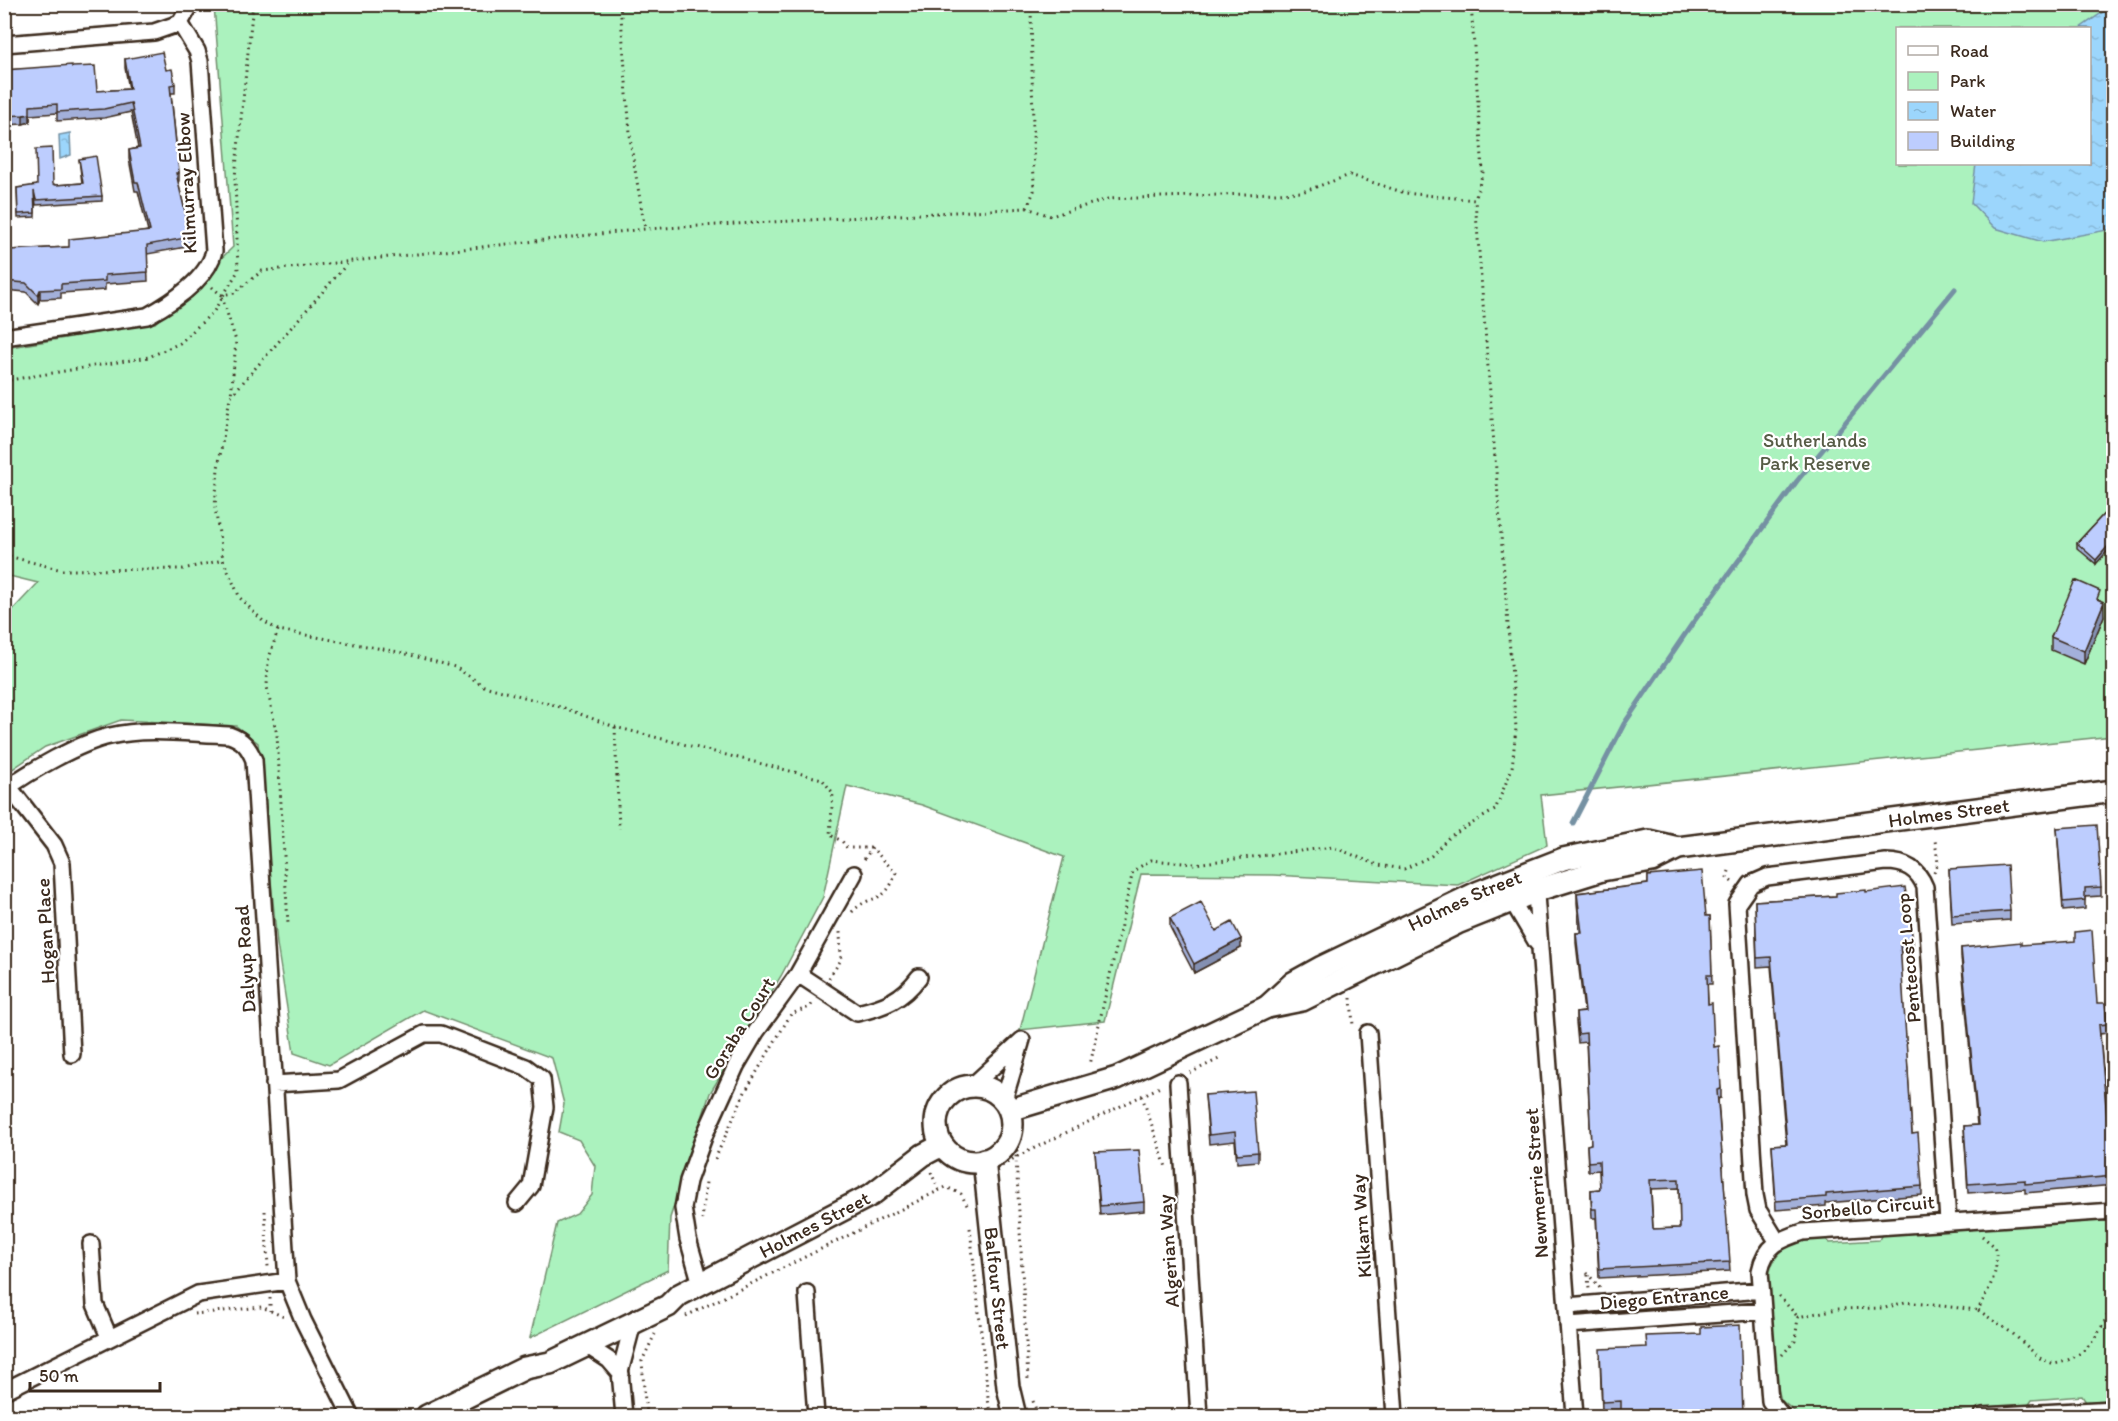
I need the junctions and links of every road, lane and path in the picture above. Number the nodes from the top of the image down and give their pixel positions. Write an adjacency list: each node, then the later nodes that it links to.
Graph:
1 (191, 4): 6 (street)
2 (253, 4): 13 (path)
3 (620, 4): 10 (path)
4 (1032, 4): 9 (path)
5 (1470, 4): 8 (path)
6 (180, 23): 7 (street); 12 (street, Kilmurray Elbow)
7 (4, 44)
8 (1475, 200): 9 (path); 43 (path)
9 (1027, 208): 10 (path)
10 (645, 229): 11 (path)
11 (348, 263): 13 (path); 16 (path)
12 (200, 275): 13 (path); 14 (street, Kilmurray Elbow)
13 (221, 295): 15 (path); 16 (path)
14 (4, 337)
15 (4, 381)
16 (230, 397): 18 (path)
17 (4, 555): 18 (path)
18 (223, 560): 19 (path)
19 (278, 630): 20 (path); 35 (path)
20 (615, 727): 25 (path); 27 (path)
21 (7, 788): 23 (street, Hogan Place); 45 (street, Dalyup Road)
22 (2114, 791): 31 (main road, Holmes Street)
23 (27, 810): 24 (path); 42 (street, Hogan Place)
24 (4, 823)
25 (619, 829)
26 (1935, 840): 29 (path)
27 (872, 848): 30 (path); 34 (path)
28 (1729, 871): 32 (path)
29 (1933, 873)
30 (854, 874): 38 (street, Goraba Court)
31 (1535, 881): 33 (main road, Holmes Street); 37 (street, Newmerrie Street)
32 (1728, 890)
33 (1507, 892): 37 (street, Newmerrie Street); 48 (main road, Holmes Street)
34 (846, 919)
35 (288, 924)
36 (840, 925): 40 (path)
37 (1538, 945): 70 (street, Newmerrie Street)
38 (798, 974): 40 (street); 64 (street, Goraba Court)
39 (919, 978): 40 (street)
40 (822, 990): 51 (path)
41 (1368, 1033): 100 (street, Kilkarn Way)
42 (72, 1054)
43 (1089, 1068)
44 (1178, 1083): 99 (street, Algerian Way)
45 (274, 1084): 54 (street); 62 (street, Dalyup Road)
46 (973, 1085): 48 (main road); 48 (street); 49 (main road)
47 (1142, 1096): 87 (path)
48 (1007, 1105): 50 (main road)
49 (942, 1145): 50 (main road); 64 (main road, Holmes Street)
50 (984, 1160): 97 (main road, Balfour Street)
51 (711, 1166)
52 (707, 1177): 57 (path)
53 (264, 1200): 63 (path)
54 (517, 1203)
55 (2114, 1211): 56 (street, Sorbello Circuit)
56 (1948, 1221): 59 (street, Sorbello Circuit); 59 (street, Pentecost Loop)
57 (703, 1227)
58 (1976, 1232): 72 (path)
59 (1777, 1241): 66 (street)
60 (91, 1244): 82 (street)
61 (1587, 1274): 65 (path)
62 (287, 1281): 63 (street); 91 (street, Dalyup Road)
63 (269, 1284): 73 (path); 82 (street)
64 (701, 1284): 69 (main road, Holmes Street)
65 (1603, 1291)
66 (1768, 1292): 70 (street, Diego Entrance); 74 (street); 75 (path)
67 (807, 1293): 95 (street)
68 (2114, 1294): 71 (path)
69 (679, 1295): 79 (main road, Holmes Street); 85 (main road, Holmes Street)
70 (1567, 1306): 80 (street, Newmerrie Street)
71 (2112, 1307): 72 (path)
72 (1978, 1310): 75 (path)
73 (270, 1311): 76 (path); 77 (path)
74 (1763, 1311): 80 (street, Diego Entrance); 102 (street)
75 (1798, 1317): 84 (path)
76 (184, 1320)
77 (289, 1320)
78 (678, 1320): 96 (path)
79 (633, 1323): 83 (main road, Holmes Street); 86 (street)
80 (1568, 1325): 101 (street, Newmerrie Street)
81 (657, 1331): 94 (path)
82 (109, 1337): 88 (street)
83 (586, 1345): 85 (main road, Holmes Street); 86 (street)
84 (1777, 1356)
85 (525, 1368): 92 (main road, Holmes Street)
86 (621, 1373): 93 (street)
87 (1029, 1388)
88 (4, 1391)
89 (1032, 1398): 98 (path)
90 (2114, 1409): 103 (street)
91 (351, 1416)
92 (427, 1416)
93 (624, 1416)
94 (646, 1416)
95 (816, 1416)
96 (990, 1416)
97 (1015, 1416)
98 (1038, 1416)
99 (1199, 1416)
100 (1395, 1416)
101 (1575, 1416)
102 (1782, 1416)
103 (1982, 1416)

